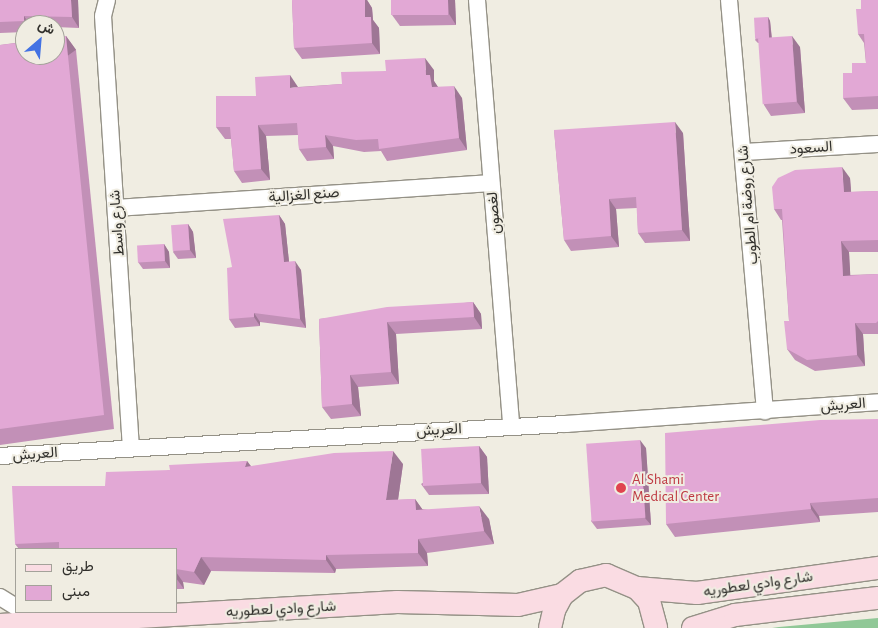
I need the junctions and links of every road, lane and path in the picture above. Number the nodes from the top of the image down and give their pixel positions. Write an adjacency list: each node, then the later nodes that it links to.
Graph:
1 (107, 0): 7 (street, شارع واسط)
2 (477, 0): 6 (street, لغصون)
3 (729, 0): 5 (street, شارع روضة ام الطوب)
4 (878, 144): 5 (street, السعود)
5 (744, 152): 9 (street, شارع روضة ام الطوب)
6 (491, 183): 7 (street, صنع الغزالية); 10 (street, لغصون)
7 (116, 208): 11 (street, شارع واسط)
8 (878, 402): 9 (street, العريش)
9 (765, 411): 10 (street, العريش)
10 (511, 426): 11 (street, العريش)
11 (131, 447): 12 (street, العريش)
12 (0, 456)
13 (878, 568): 14 (street, شارع وادي لعطوريه)
14 (637, 588): 15 (street, شارع وادي لعطوريه); 23 (street)
15 (562, 595): 20 (street, شارع وادي لعطوريه); 22 (street)
16 (0, 597): 18 (street)
17 (878, 598): 24 (street, شارع وادي لعطوريه)
18 (15, 605)
19 (35, 613): 20 (street)
20 (66, 621): 21 (street, شارع وادي لعطوريه)
21 (0, 625)
22 (550, 628)
23 (656, 628)
24 (693, 628)

